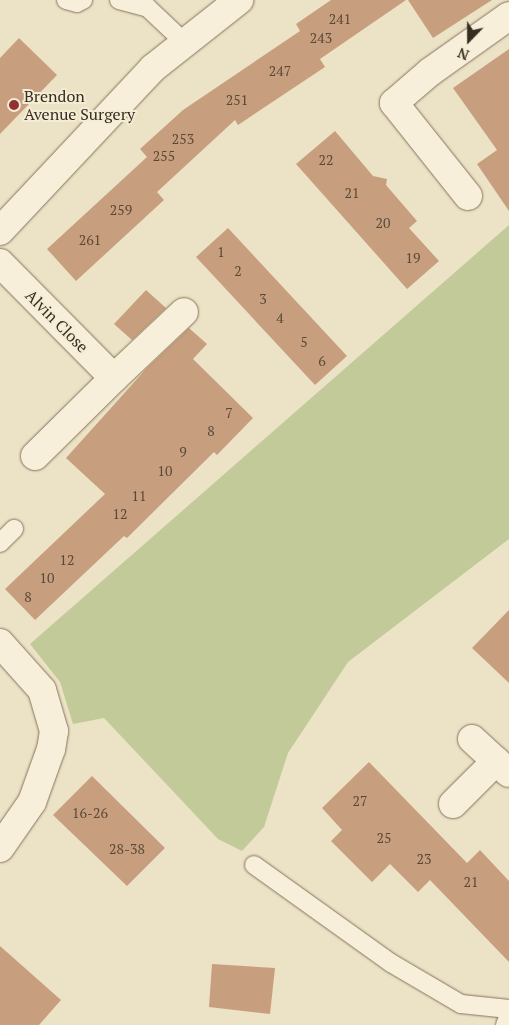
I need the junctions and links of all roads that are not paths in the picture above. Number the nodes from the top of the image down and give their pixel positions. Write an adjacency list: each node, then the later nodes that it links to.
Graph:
1 (66, 0): 2 (lane)
2 (83, 0)
3 (118, 0): 6 (lane)
4 (239, 0): 6 (street)
5 (509, 16): 7 (street)
6 (185, 43): 8 (street)
7 (468, 196)
8 (1, 229)
9 (0, 263): 11 (street, Alvin Close)
10 (184, 312): 11 (street)
11 (114, 378): 12 (street)
12 (35, 456)
13 (14, 529): 14 (lane)
14 (0, 542)
15 (0, 643): 19 (street)
16 (472, 738): 17 (street)
17 (502, 767): 18 (street)
18 (452, 804)
19 (0, 848)
20 (254, 865): 21 (lane)
21 (509, 1009)
22 (509, 1016): 23 (lane)
23 (505, 1025)

